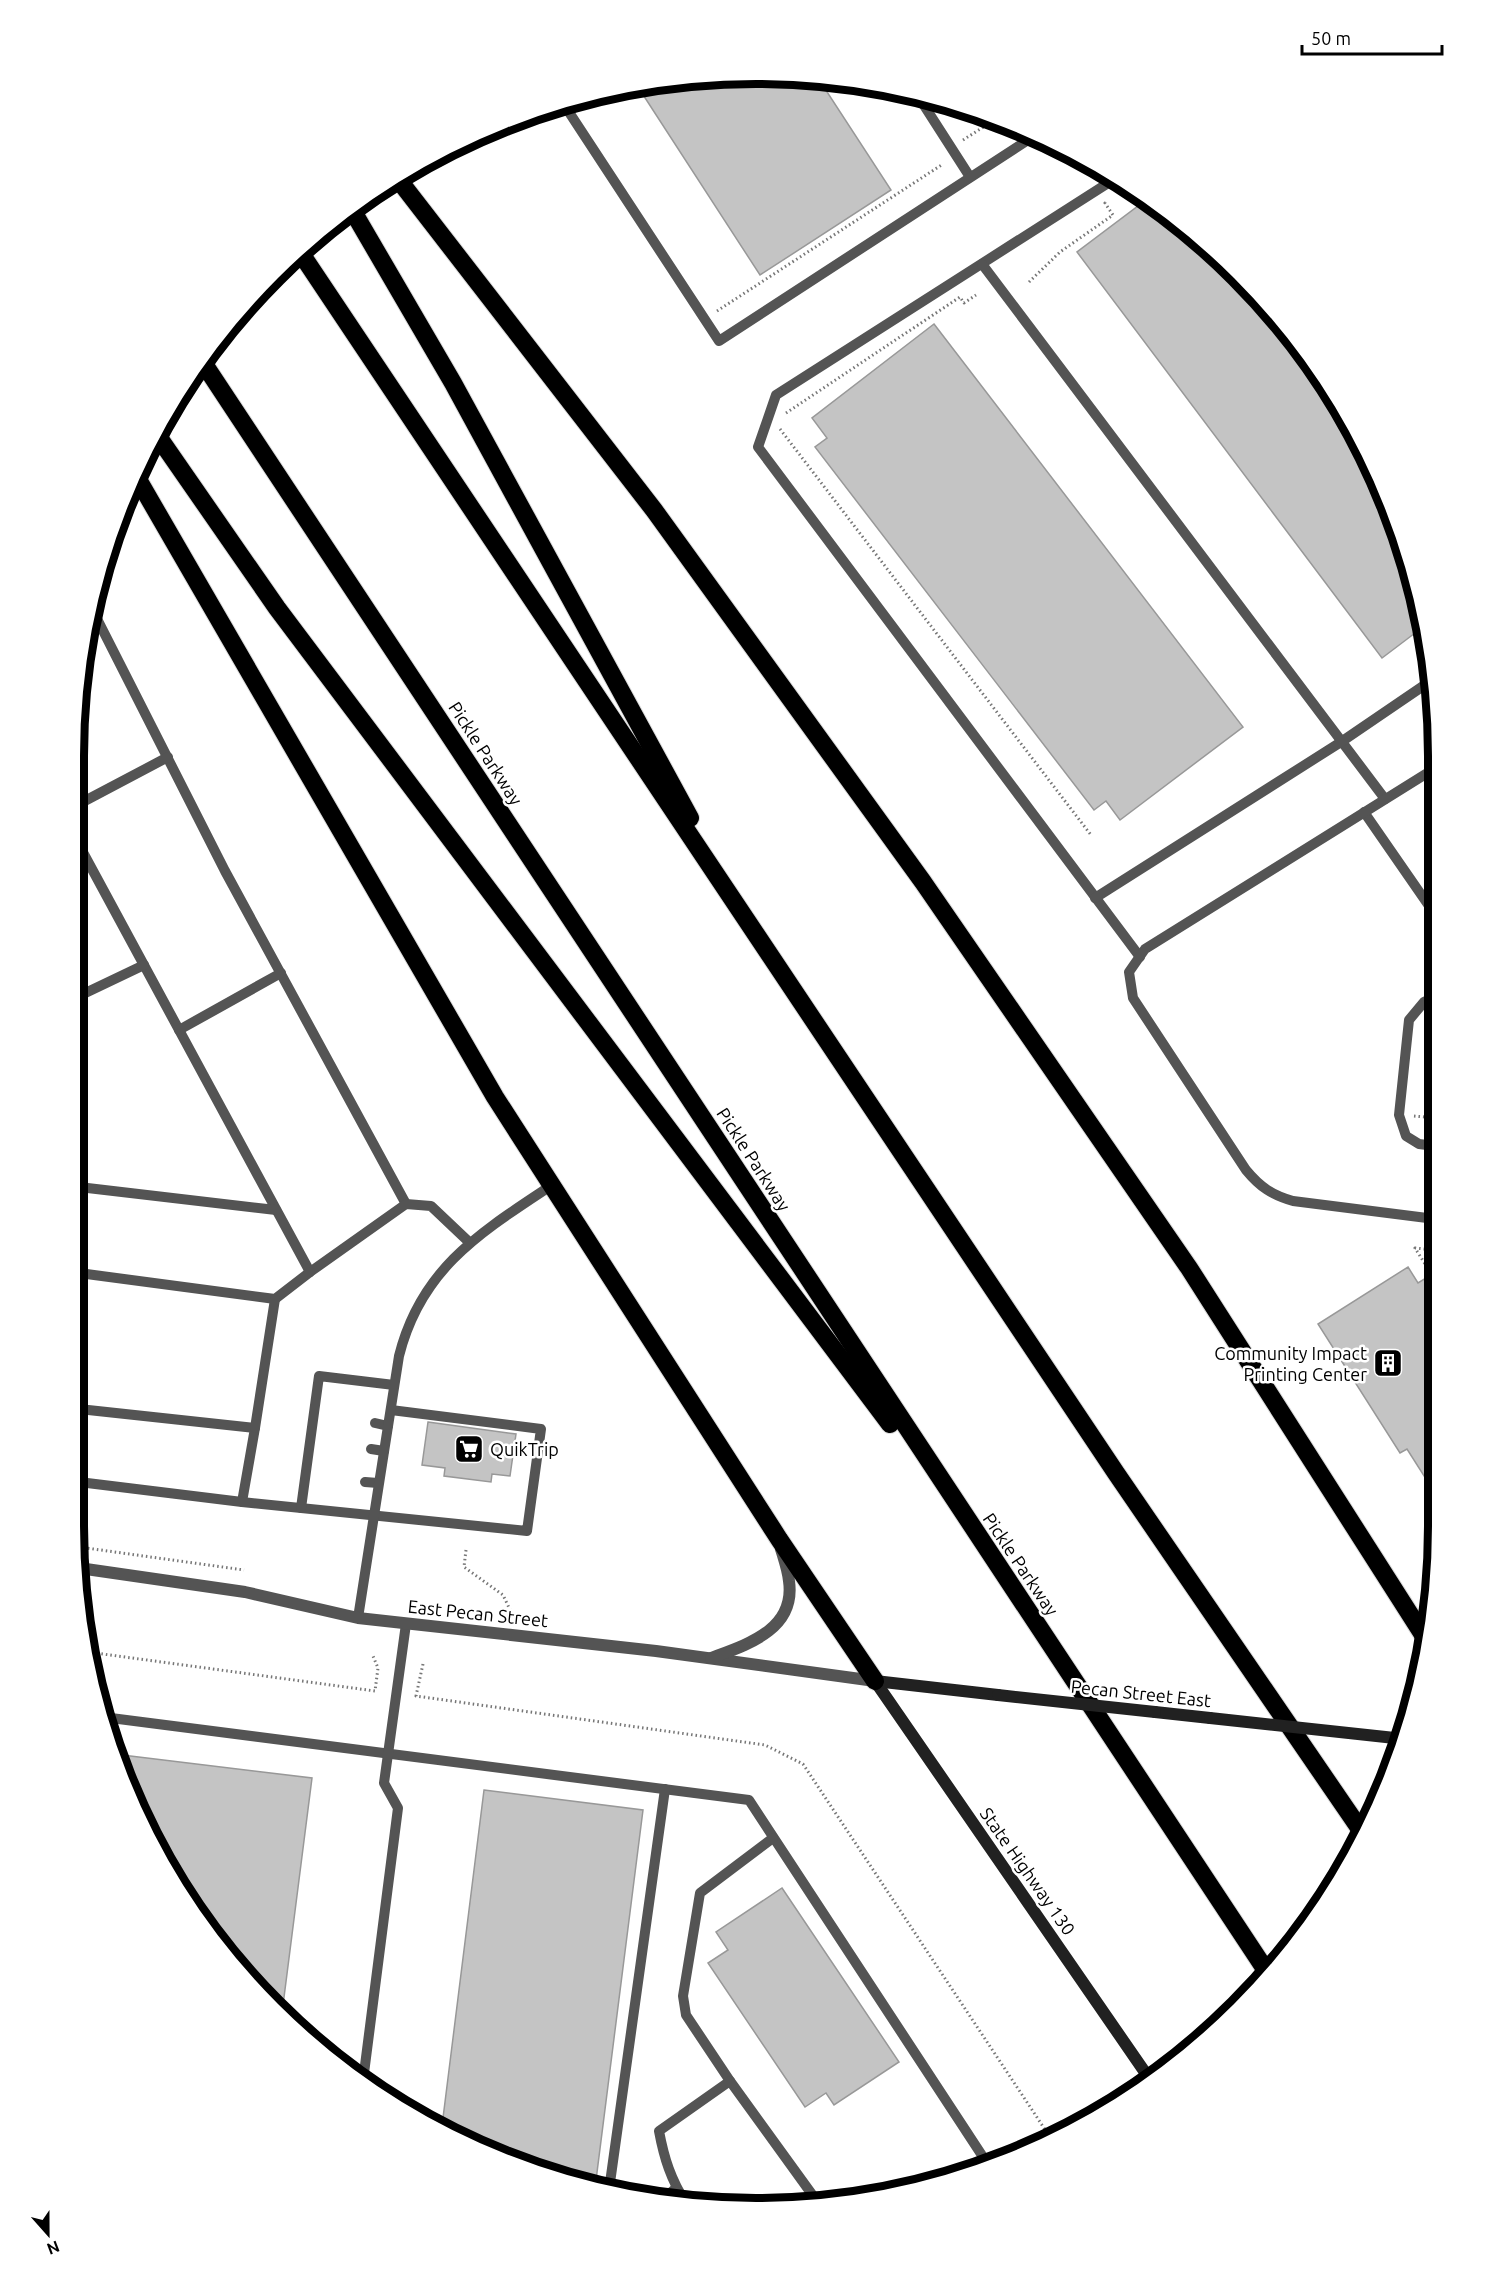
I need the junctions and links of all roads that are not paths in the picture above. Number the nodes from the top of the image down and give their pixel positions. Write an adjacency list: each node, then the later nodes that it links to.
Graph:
1 (924, 106): 4 (lane)
2 (568, 111): 4 (lane)
3 (1026, 141): 4 (lane)
4 (970, 177)
5 (1107, 184): 9 (lane)
6 (403, 185): 60 (highway)
7 (356, 217): 24 (highway)
8 (305, 259): 24 (highway)
9 (982, 264): 15 (lane); 22 (lane)
10 (207, 369): 57 (highway, Pickle Parkway)
11 (162, 442): 57 (highway)
12 (141, 485): 32 (highway)
13 (98, 621): 16 (lane)
14 (1424, 685): 15 (lane)
15 (1341, 742): 18 (lane); 22 (lane)
16 (168, 757): 19 (lane); 27 (lane)
17 (1428, 773): 18 (lane)
18 (1385, 799): 20 (lane)
19 (84, 801)
20 (1364, 812): 23 (lane); 25 (lane)
21 (84, 854): 26 (lane)
22 (1095, 898): 25 (lane)
23 (1428, 904)
24 (746, 920): 67 (highway)
25 (1140, 957): 36 (lane)
26 (144, 965): 28 (lane); 30 (lane)
27 (281, 973): 30 (lane); 34 (lane)
28 (84, 994)
29 (1428, 1000): 31 (lane)
30 (179, 1030): 35 (lane)
31 (1428, 1145)
32 (552, 1185): 37 (lane); 55 (highway)
33 (84, 1188): 35 (lane)
34 (406, 1204): 37 (lane); 38 (lane)
35 (276, 1210): 38 (lane)
36 (1428, 1218)
37 (469, 1242): 41 (lane)
38 (310, 1272): 40 (lane)
39 (84, 1274): 40 (lane)
40 (275, 1299): 46 (lane)
41 (394, 1385): 43 (lane); 53 (lane)
42 (84, 1410): 46 (lane)
43 (391, 1410): 45 (lane); 54 (lane)
44 (375, 1424): 45 (lane)
45 (388, 1426): 48 (lane)
46 (255, 1428): 52 (lane)
47 (371, 1449): 48 (lane)
48 (384, 1451): 51 (lane)
49 (365, 1482): 51 (lane)
50 (84, 1483): 52 (lane)
51 (378, 1484): 54 (lane)
52 (242, 1502): 53 (lane)
53 (301, 1508): 54 (lane)
54 (373, 1517): 58 (lane)
55 (779, 1539): 61 (street); 62 (highway)
56 (85, 1569): 58 (street, East Pecan Street)
57 (1001, 1572): 69 (highway, Pickle Parkway)
58 (358, 1618): 59 (street, East Pecan Street)
59 (406, 1624): 61 (street, East Pecan Street); 65 (lane)
60 (1420, 1629)
61 (709, 1658): 62 (street, East Pecan Street)
62 (875, 1681): 64 (main road, Pecan Street East, bridge); 71 (main road, State Highway 130)
63 (113, 1719): 65 (lane)
64 (1393, 1738)
65 (387, 1754): 66 (lane); 70 (lane)
66 (664, 1790): 68 (lane); 74 (lane)
67 (1358, 1825)
68 (773, 1838): 72 (lane); 73 (lane)
69 (1263, 1966)
70 (364, 2071)
71 (1146, 2073)
72 (730, 2081): 75 (lane); 78 (lane)
73 (984, 2158)
74 (610, 2182)
75 (676, 2188): 76 (lane); 77 (lane)
76 (671, 2192)
77 (680, 2193)
78 (813, 2196)

